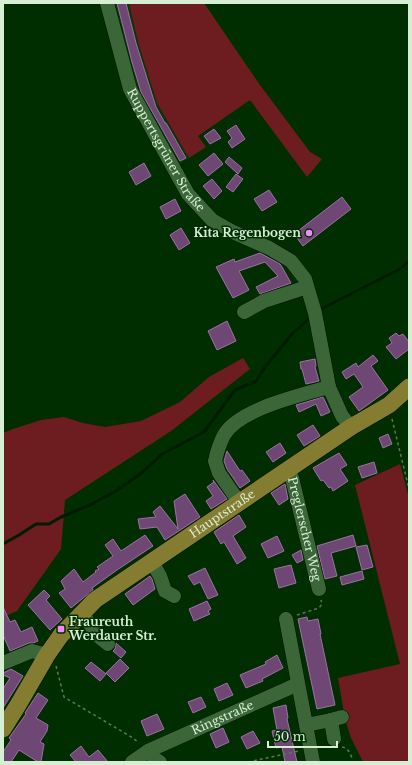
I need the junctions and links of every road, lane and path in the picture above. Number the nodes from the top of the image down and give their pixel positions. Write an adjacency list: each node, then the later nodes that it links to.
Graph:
1 (107, 3): 2 (street, Ruppertsgrüner Straße)
2 (308, 287): 3 (street); 4 (street, Ruppertsgrüner Straße)
3 (244, 312)
4 (329, 387): 7 (street, Ruppertsgrüner Straße); 10 (street)
5 (409, 387): 6 (main road, Hauptstraße)
6 (389, 405): 7 (main road, Hauptstraße); 9 (path)
7 (351, 427): 8 (main road, Hauptstraße)
8 (287, 470): 10 (main road, Hauptstraße); 12 (street, Preglerscher Weg)
9 (409, 489)
10 (239, 502): 11 (main road, Hauptstraße)
11 (152, 562): 13 (street); 14 (main road, Hauptstraße)
12 (319, 589): 15 (path)
13 (174, 596)
14 (82, 613): 16 (street); 17 (main road, Hauptstraße)
15 (286, 619): 19 (street)
16 (108, 644)
17 (46, 654): 18 (street); 21 (main road, Hauptstraße); 23 (path)
18 (3, 663)
19 (298, 684): 20 (street); 23 (street, Ringstraße)
20 (306, 725): 22 (street); 26 (street)
21 (3, 729)
22 (334, 739)
23 (148, 750): 24 (street, Ringstraße); 25 (street)
24 (132, 762)
25 (160, 762)
26 (313, 762)

